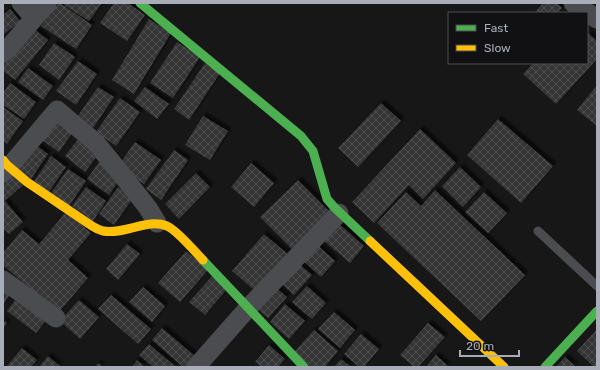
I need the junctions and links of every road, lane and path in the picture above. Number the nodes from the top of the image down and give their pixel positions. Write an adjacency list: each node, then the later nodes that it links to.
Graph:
1 (21, 3): 7 (street)
2 (47, 3): 7 (street)
3 (140, 3): 11 (street)
4 (573, 3): 5 (street)
5 (586, 12)
6 (588, 14): 8 (street)
7 (34, 18): 9 (street)
8 (597, 20)
9 (3, 52)
10 (5, 167): 12 (street); 12 (street)
11 (339, 213): 16 (street); 21 (street)
12 (157, 223): 16 (street)
13 (538, 231): 15 (lane)
14 (3, 280): 18 (street)
15 (597, 286)
16 (248, 308): 19 (street); 20 (street)
17 (597, 311): 22 (street)
18 (56, 318)
19 (196, 367)
20 (304, 367)
21 (504, 367)
22 (545, 367)

